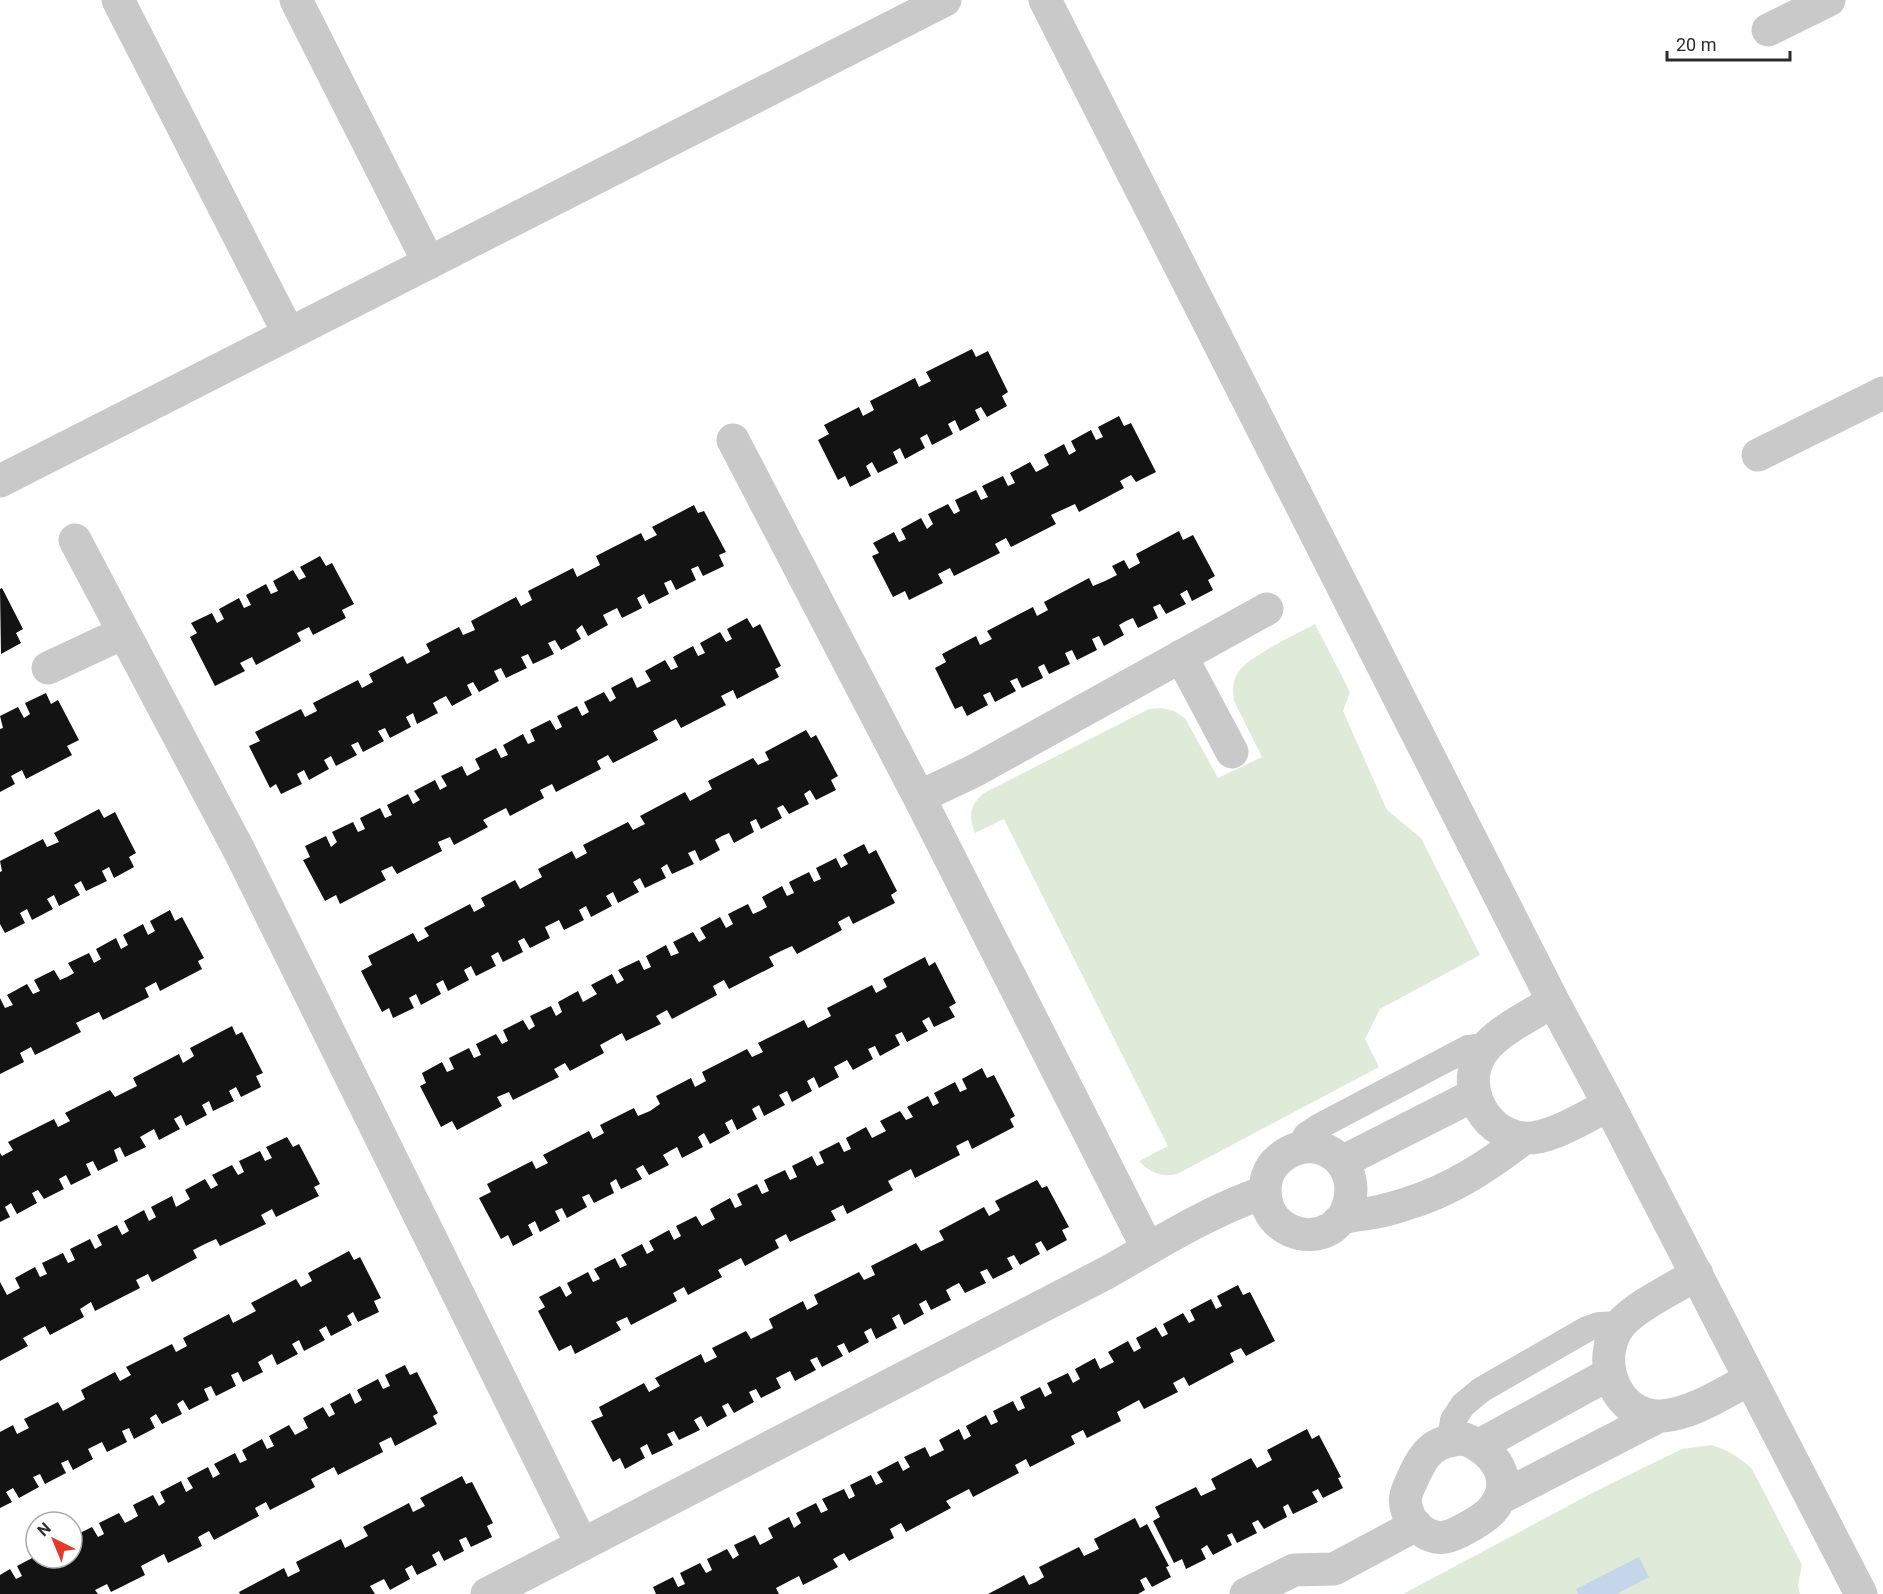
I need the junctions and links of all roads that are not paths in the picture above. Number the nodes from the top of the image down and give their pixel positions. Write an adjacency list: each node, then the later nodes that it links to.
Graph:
1 (118, 0): 8 (street)
2 (296, 0): 7 (street)
3 (945, 0): 7 (street)
4 (1045, 0): 20 (street)
5 (1829, 0): 6 (street)
6 (1768, 30)
7 (429, 263): 8 (street)
8 (289, 334): 12 (street)
9 (1883, 393): 11 (street)
10 (733, 440): 19 (street)
11 (1758, 455)
12 (0, 481)
13 (75, 540): 15 (street)
14 (1267, 609): 16 (street)
15 (123, 633): 17 (street); 38 (street)
16 (1181, 656): 18 (street); 19 (street)
17 (48, 668)
18 (1232, 752)
19 (919, 797): 29 (street)
20 (1553, 1002): 21 (street); 23 (street)
21 (1486, 1046): 22 (street); 25 (lane)
22 (1474, 1095): 24 (street); 26 (street)
23 (1609, 1105): 24 (street); 30 (street)
24 (1524, 1138): 28 (street)
25 (1300, 1148): 26 (street); 27 (street)
26 (1342, 1162): 28 (street)
27 (1264, 1192): 28 (street); 29 (street)
28 (1342, 1219)
29 (1148, 1249): 38 (street)
30 (1696, 1274): 31 (street); 33 (street)
31 (1621, 1324): 32 (street); 35 (lane)
32 (1609, 1374): 34 (street); 35 (street)
33 (1750, 1379): 34 (street); 42 (street)
34 (1659, 1416): 36 (street)
35 (1465, 1442): 36 (street); 37 (street)
36 (1500, 1498): 37 (street)
37 (1416, 1525): 39 (street)
38 (582, 1545): 40 (street)
39 (1338, 1582): 41 (street)
40 (487, 1594)
41 (1246, 1594)
42 (1861, 1594)

